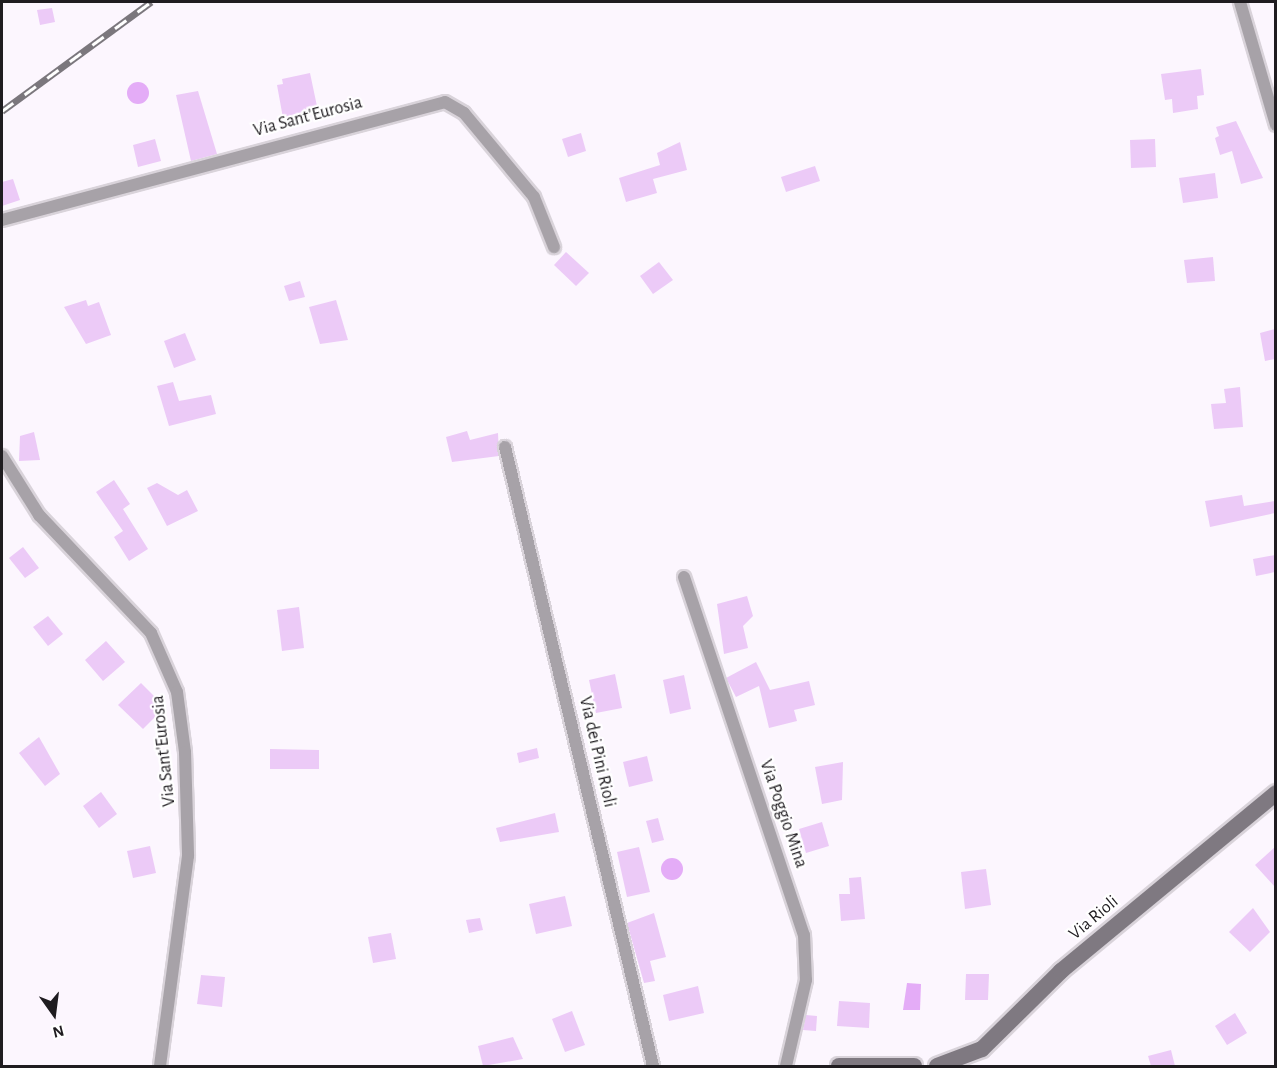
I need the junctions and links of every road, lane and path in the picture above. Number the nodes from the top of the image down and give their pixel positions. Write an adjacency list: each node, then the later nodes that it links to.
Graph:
1 (1240, 2): 2 (street)
2 (1275, 125)
3 (2, 220): 4 (street, Via Sant'Eurosia)
4 (554, 247)
5 (505, 447): 10 (street, Via dei Pini Rioli)
6 (2, 456): 9 (street, Via Sant'Eurosia)
7 (684, 578): 11 (street, Via Poggio Mina)
8 (1275, 793): 14 (main road, Via Rioli)
9 (160, 1066)
10 (653, 1066)
11 (786, 1066)
12 (839, 1066): 13 (main road)
13 (914, 1066)
14 (937, 1066)

